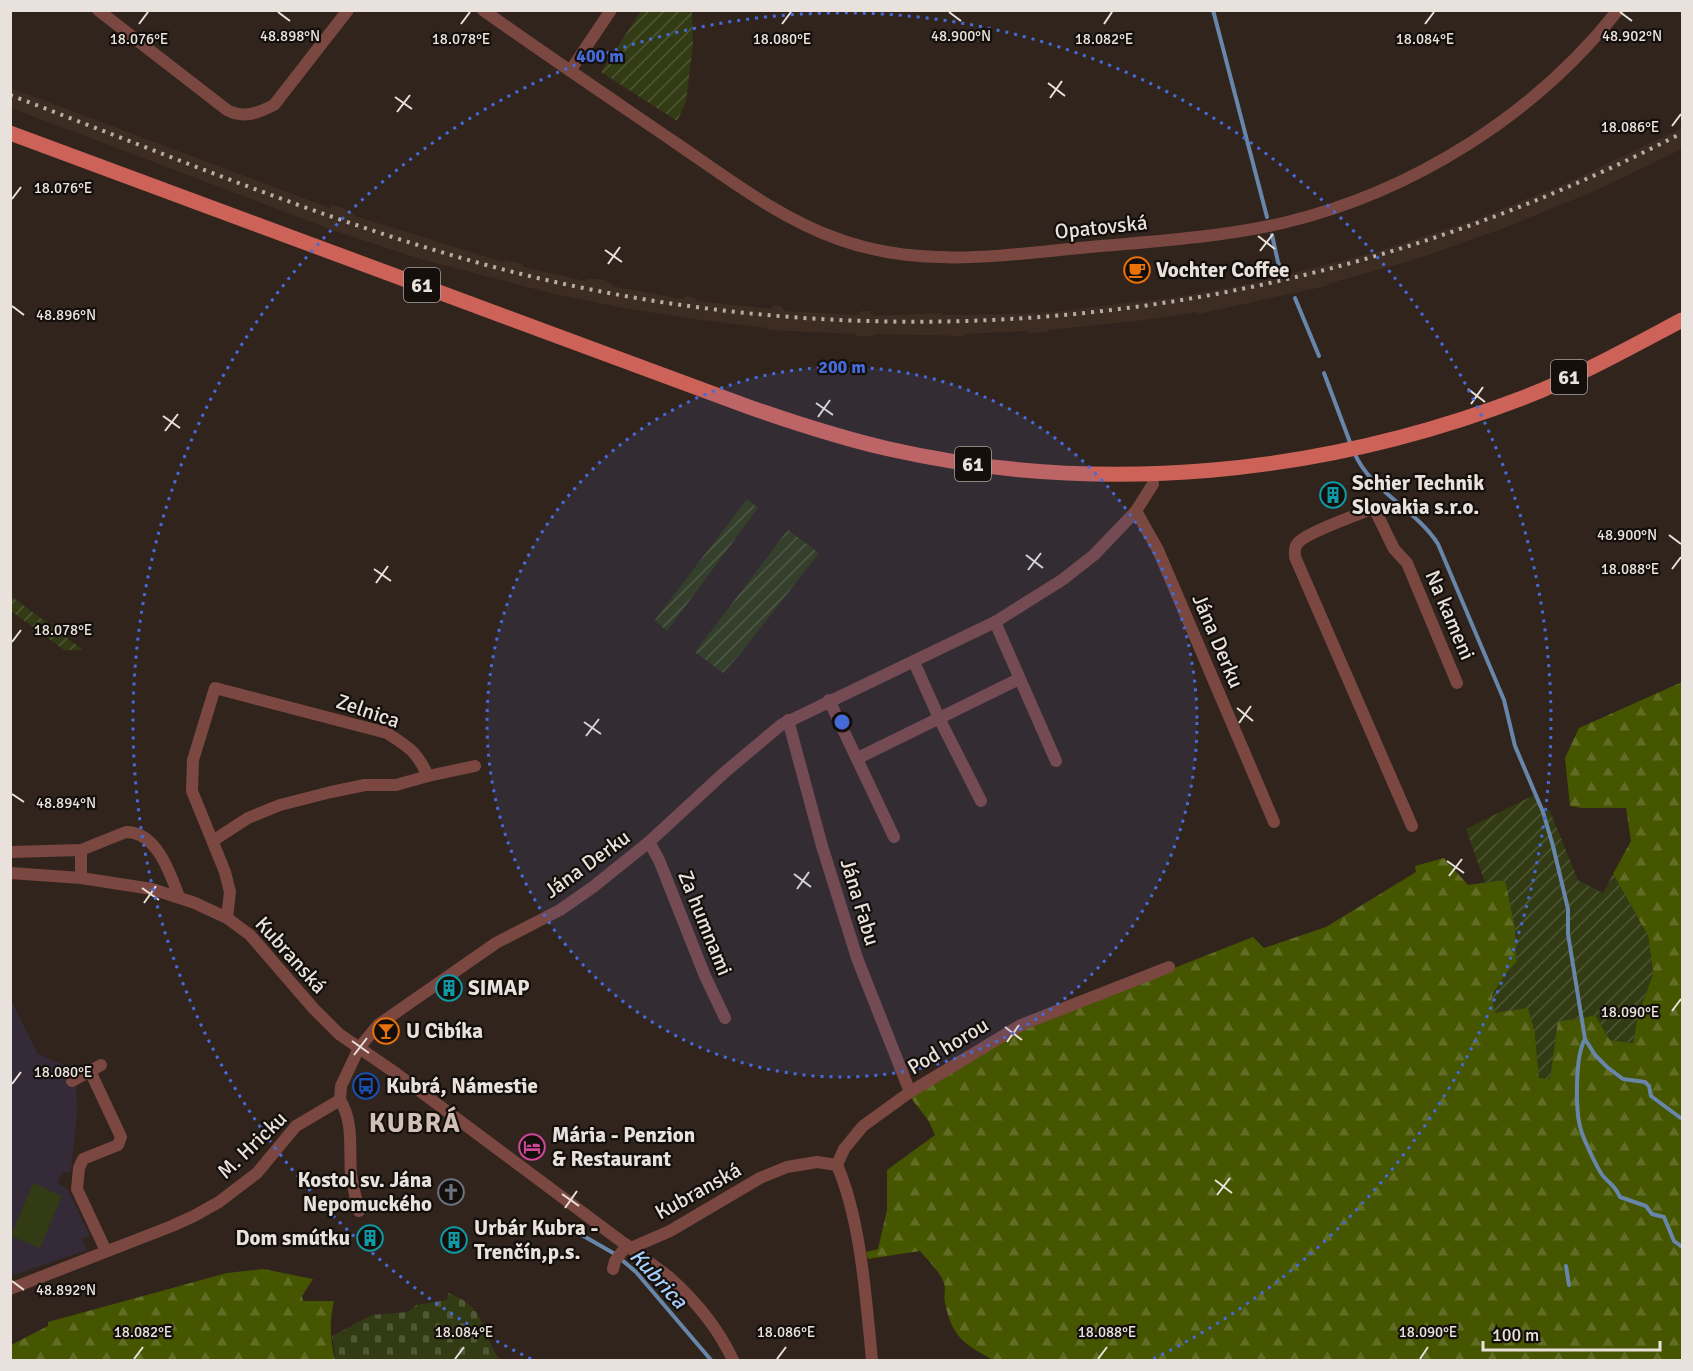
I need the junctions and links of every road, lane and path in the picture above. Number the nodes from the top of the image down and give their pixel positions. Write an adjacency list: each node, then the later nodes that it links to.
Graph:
1 (98, 10): 2 (street)
2 (348, 10)
3 (483, 10): 6 (street, Opatovská)
4 (611, 10): 6 (street)
5 (1618, 10): 6 (street, Opatovská)
6 (570, 71)
7 (10, 133): 9 (main road, 61)
8 (1683, 320): 9 (main road, 61)
9 (1152, 475): 10 (street, Jána Derku)
10 (1136, 511): 11 (street, Jána Derku); 23 (street, Jána Derku)
11 (995, 622): 12 (street, Jána Derku); 13 (street)
12 (914, 662): 15 (street, Jána Derku); 16 (street)
13 (1019, 679): 16 (street); 19 (street)
14 (1457, 683): 24 (street, Na kameni)
15 (830, 700): 17 (street, Jána Derku); 18 (street)
16 (939, 718): 18 (street); 22 (street)
17 (788, 720): 27 (street, Jána Derku); 38 (street, Jána Fabu)
18 (858, 758): 25 (street)
19 (1056, 761)
20 (476, 766): 21 (street)
21 (428, 776): 26 (street); 26 (street, Zelnica)
22 (981, 801)
23 (1274, 822)
24 (1412, 826)
25 (894, 837)
26 (214, 840): 33 (street, Zelnica)
27 (649, 842): 35 (street, Za humnami); 36 (street, Jána Derku)
28 (81, 850): 29 (street, Kubranská); 31 (street); 32 (street, Kubranská)
29 (12, 852): 30 (street, Kubranská)
30 (11, 873): 31 (street, Kubranská)
31 (81, 878): 32 (street, Kubranská)
32 (178, 897): 33 (street, Kubranská)
33 (227, 918): 36 (street, Kubranská)
34 (1170, 968): 38 (street, Pod horou)
35 (725, 1018)
36 (359, 1048): 39 (street); 42 (street, Kubranská)
37 (72, 1081): 43 (street)
38 (910, 1092): 40 (street, Pod horou)
39 (340, 1100): 41 (street); 43 (street, M. Hricku)
40 (837, 1165): 42 (street, Kubranská); 47 (street)
41 (359, 1211)
42 (627, 1248): 44 (street); 46 (street)
43 (106, 1251): 45 (street, M. Hricku)
44 (614, 1265)
45 (10, 1289)
46 (734, 1360)
47 (872, 1360)

